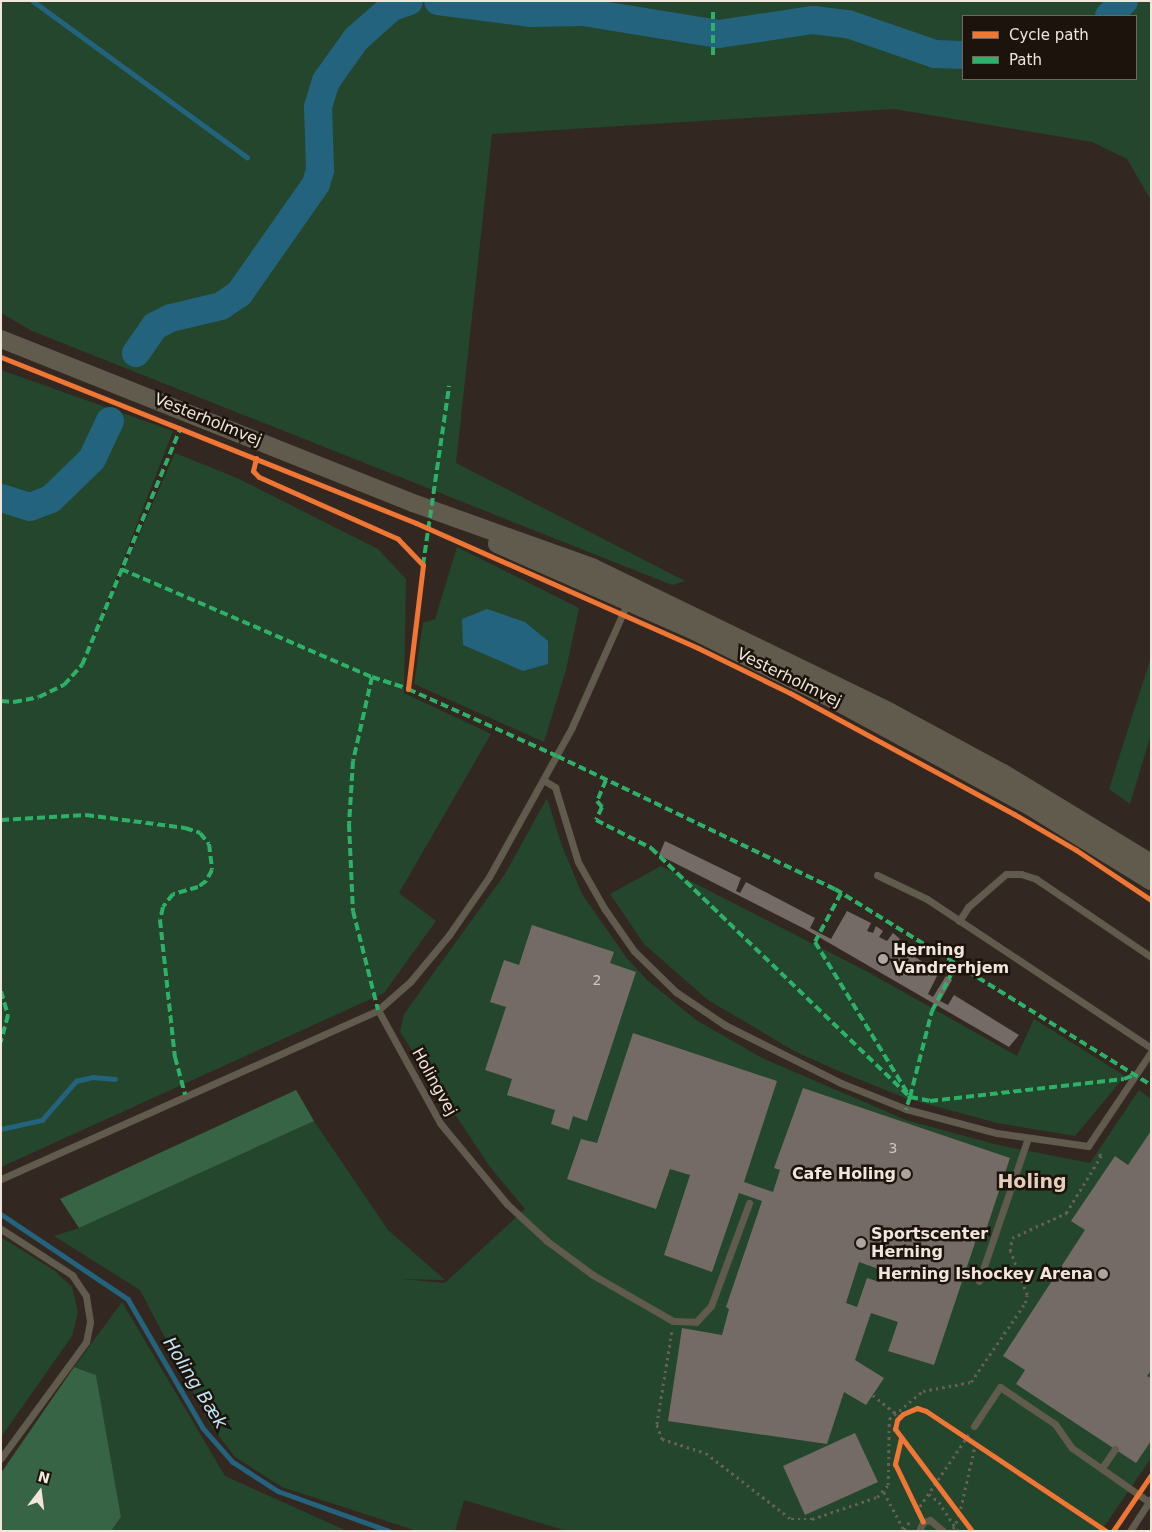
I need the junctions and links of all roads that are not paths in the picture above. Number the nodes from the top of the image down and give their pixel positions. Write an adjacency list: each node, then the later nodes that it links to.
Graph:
1 (1, 339): 2 (street, Vesterholmvej)
2 (631, 594): 3 (lane); 4 (street, Vesterholmvej); 6 (street, Vesterholmvej)
3 (545, 781): 9 (lane); 12 (lane)
4 (1151, 863)
5 (877, 875): 7 (lane)
6 (1151, 881)
7 (958, 920): 8 (lane); 10 (lane)
8 (1151, 957)
9 (378, 1010): 13 (lane); 14 (lane, Holingvej)
10 (1151, 1048)
11 (1151, 1052): 12 (lane)
12 (1028, 1138): 16 (lane)
13 (1, 1179)
14 (749, 1202)
15 (1, 1229): 19 (lane)
16 (980, 1281)
17 (974, 1426): 20 (lane)
18 (1115, 1449): 20 (lane)
19 (1, 1458)
20 (1102, 1468): 21 (lane)
21 (1149, 1503): 24 (lane)
22 (919, 1531): 23 (lane)
23 (943, 1531)
24 (1130, 1531)

